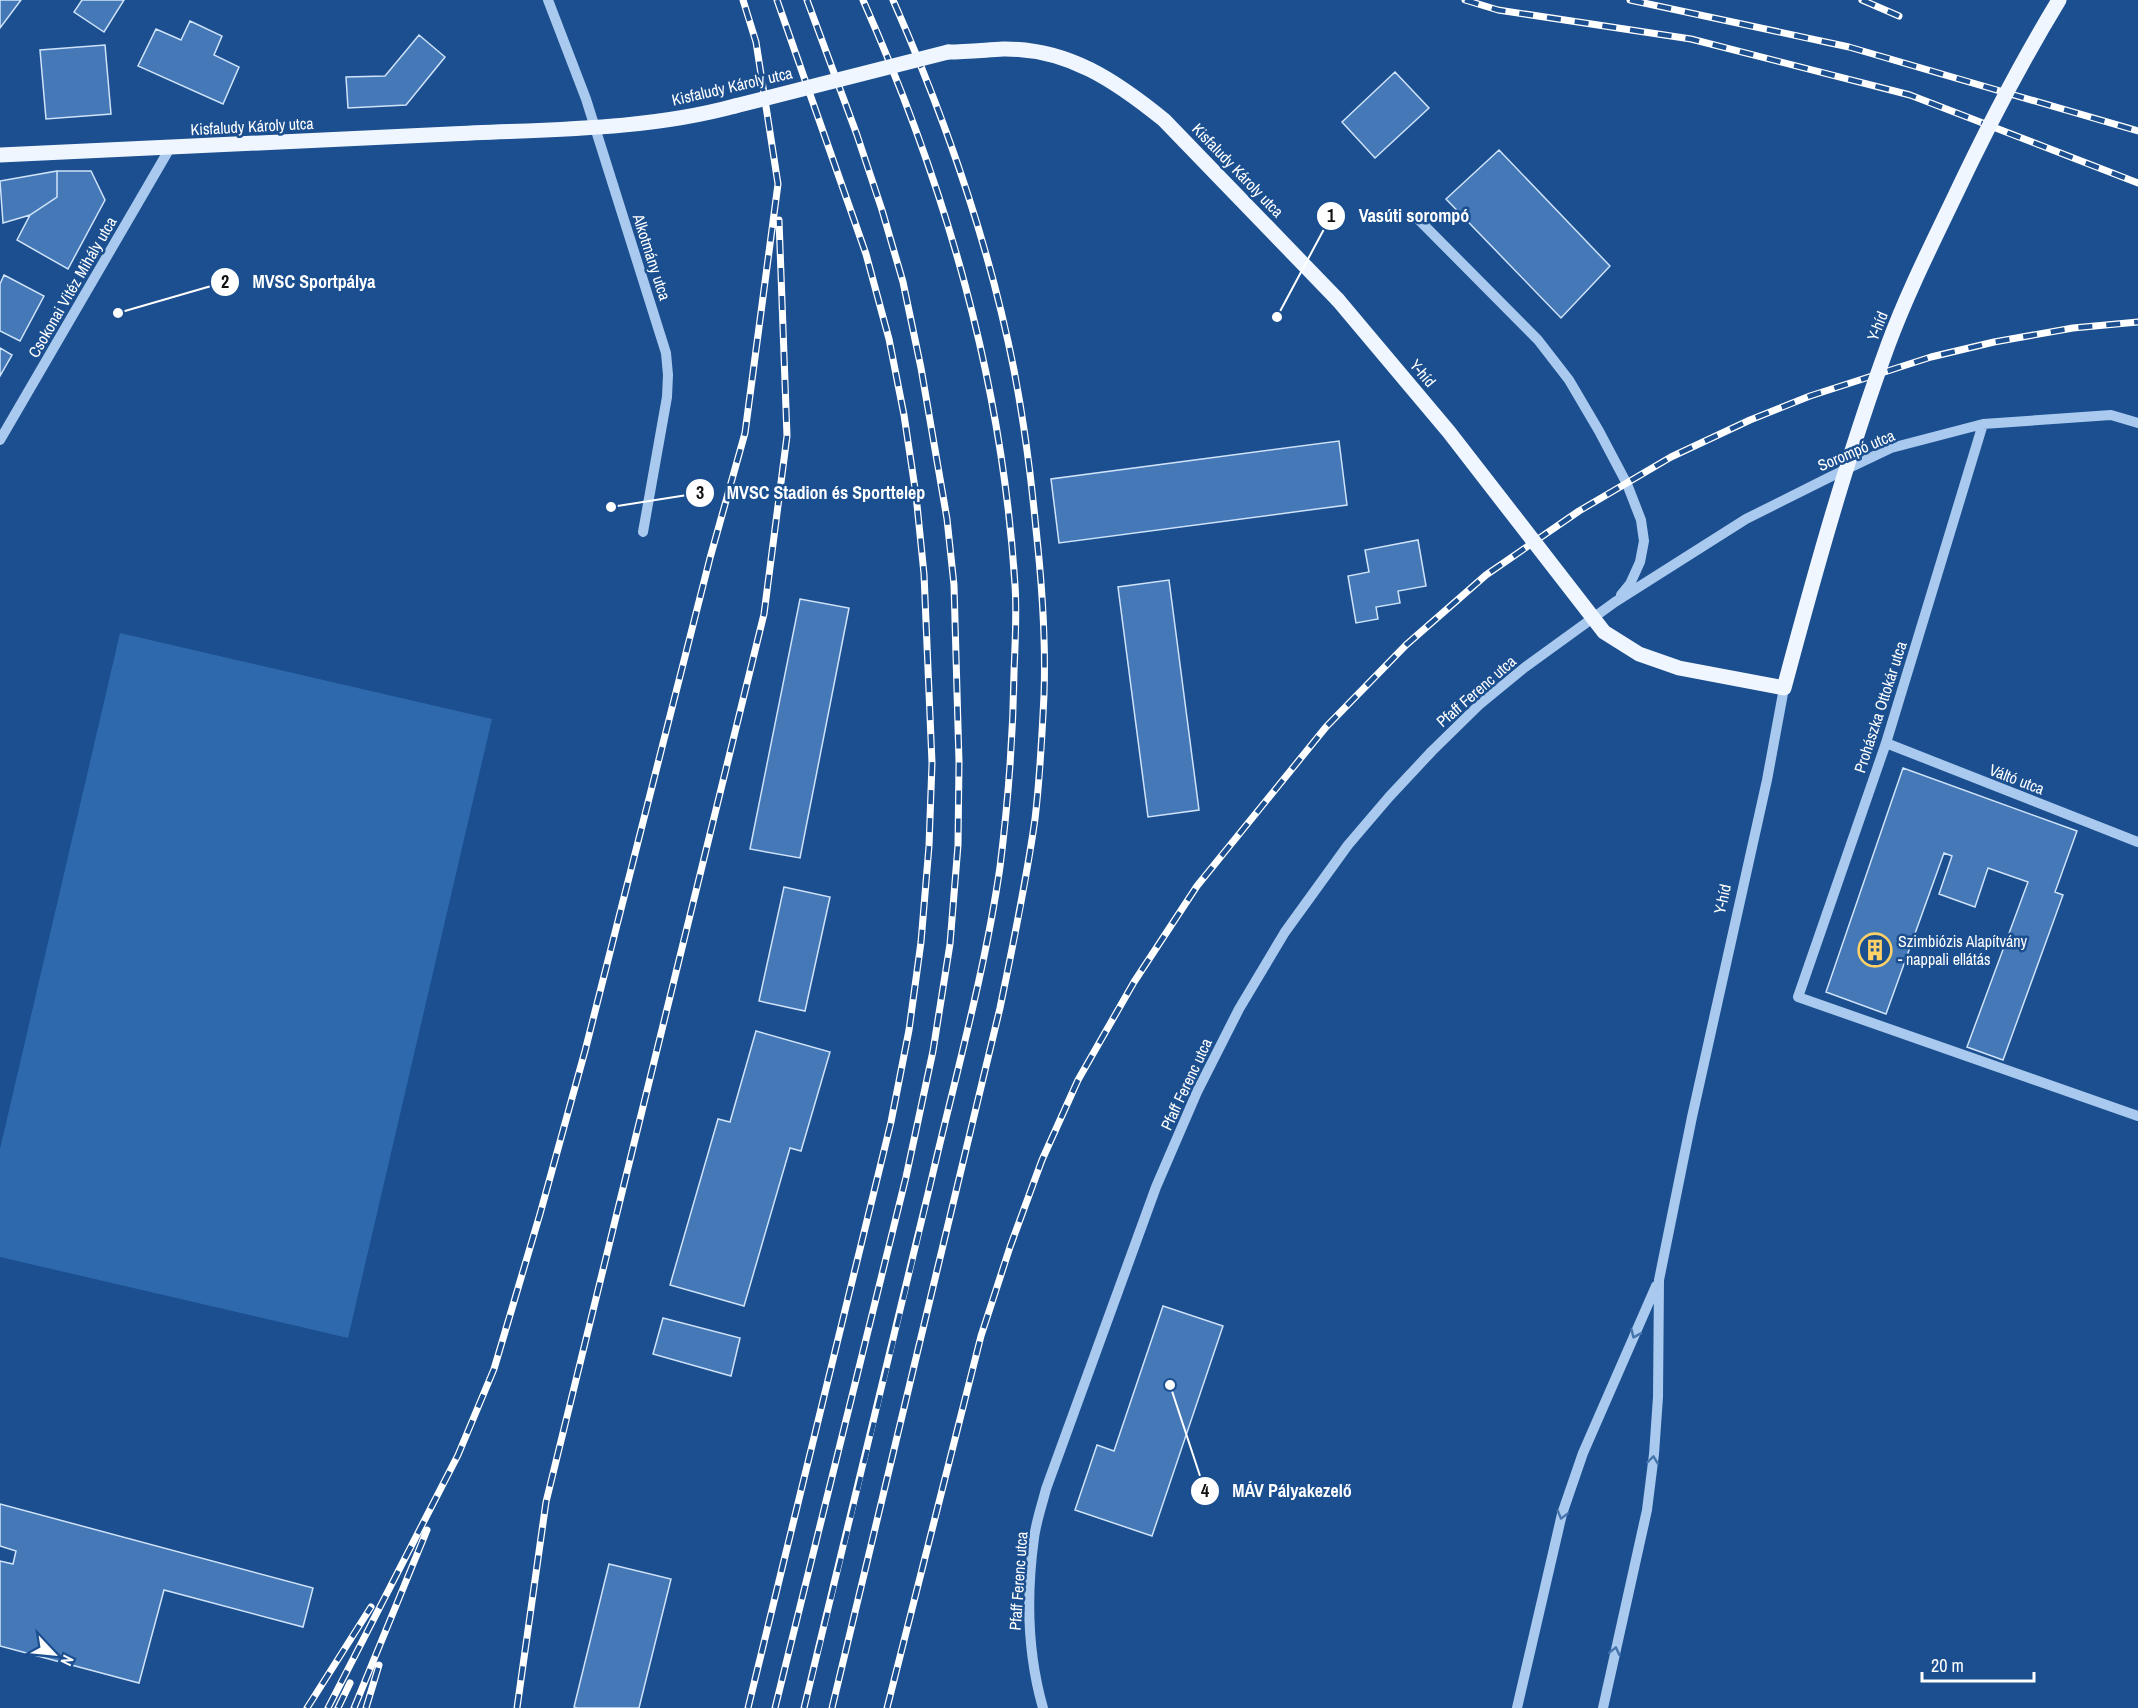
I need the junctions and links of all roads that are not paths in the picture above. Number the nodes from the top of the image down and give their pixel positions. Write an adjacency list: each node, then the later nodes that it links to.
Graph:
1 (548, 0): 3 (street, Alkotmány utca)
2 (2059, 0): 13 (main road, Y-híd, bridge)
3 (594, 127): 4 (main road, Kisfaludy Károly utca); 7 (main road, Kisfaludy Károly utca, bridge); 11 (street, Alkotmány utca)
4 (170, 148): 5 (main road, Kisfaludy Károly utca); 10 (street, Csokonai Vitéz Mihály utca)
5 (0, 154)
6 (1417, 218): 12 (street)
7 (1338, 300): 13 (main road, Y-híd, bridge)
8 (1983, 423): 9 (street, Sorompó utca); 12 (street, Sorompó utca); 14 (street, Prohászka Ottokár utca)
9 (2138, 423)
10 (0, 440)
11 (643, 532)
12 (1615, 602): 18 (street, Pfaff Ferenc utca)
13 (1784, 688): 17 (street, Y-híd)
14 (1886, 743): 15 (street, Váltó utca); 16 (street, Prohászka Ottokár utca)
15 (2138, 842)
16 (2138, 1116)
17 (1659, 1281): 19 (street, one-way to 19); 20 (street, one-way to 17)
18 (1043, 1708)
19 (1517, 1708)
20 (1603, 1708)

